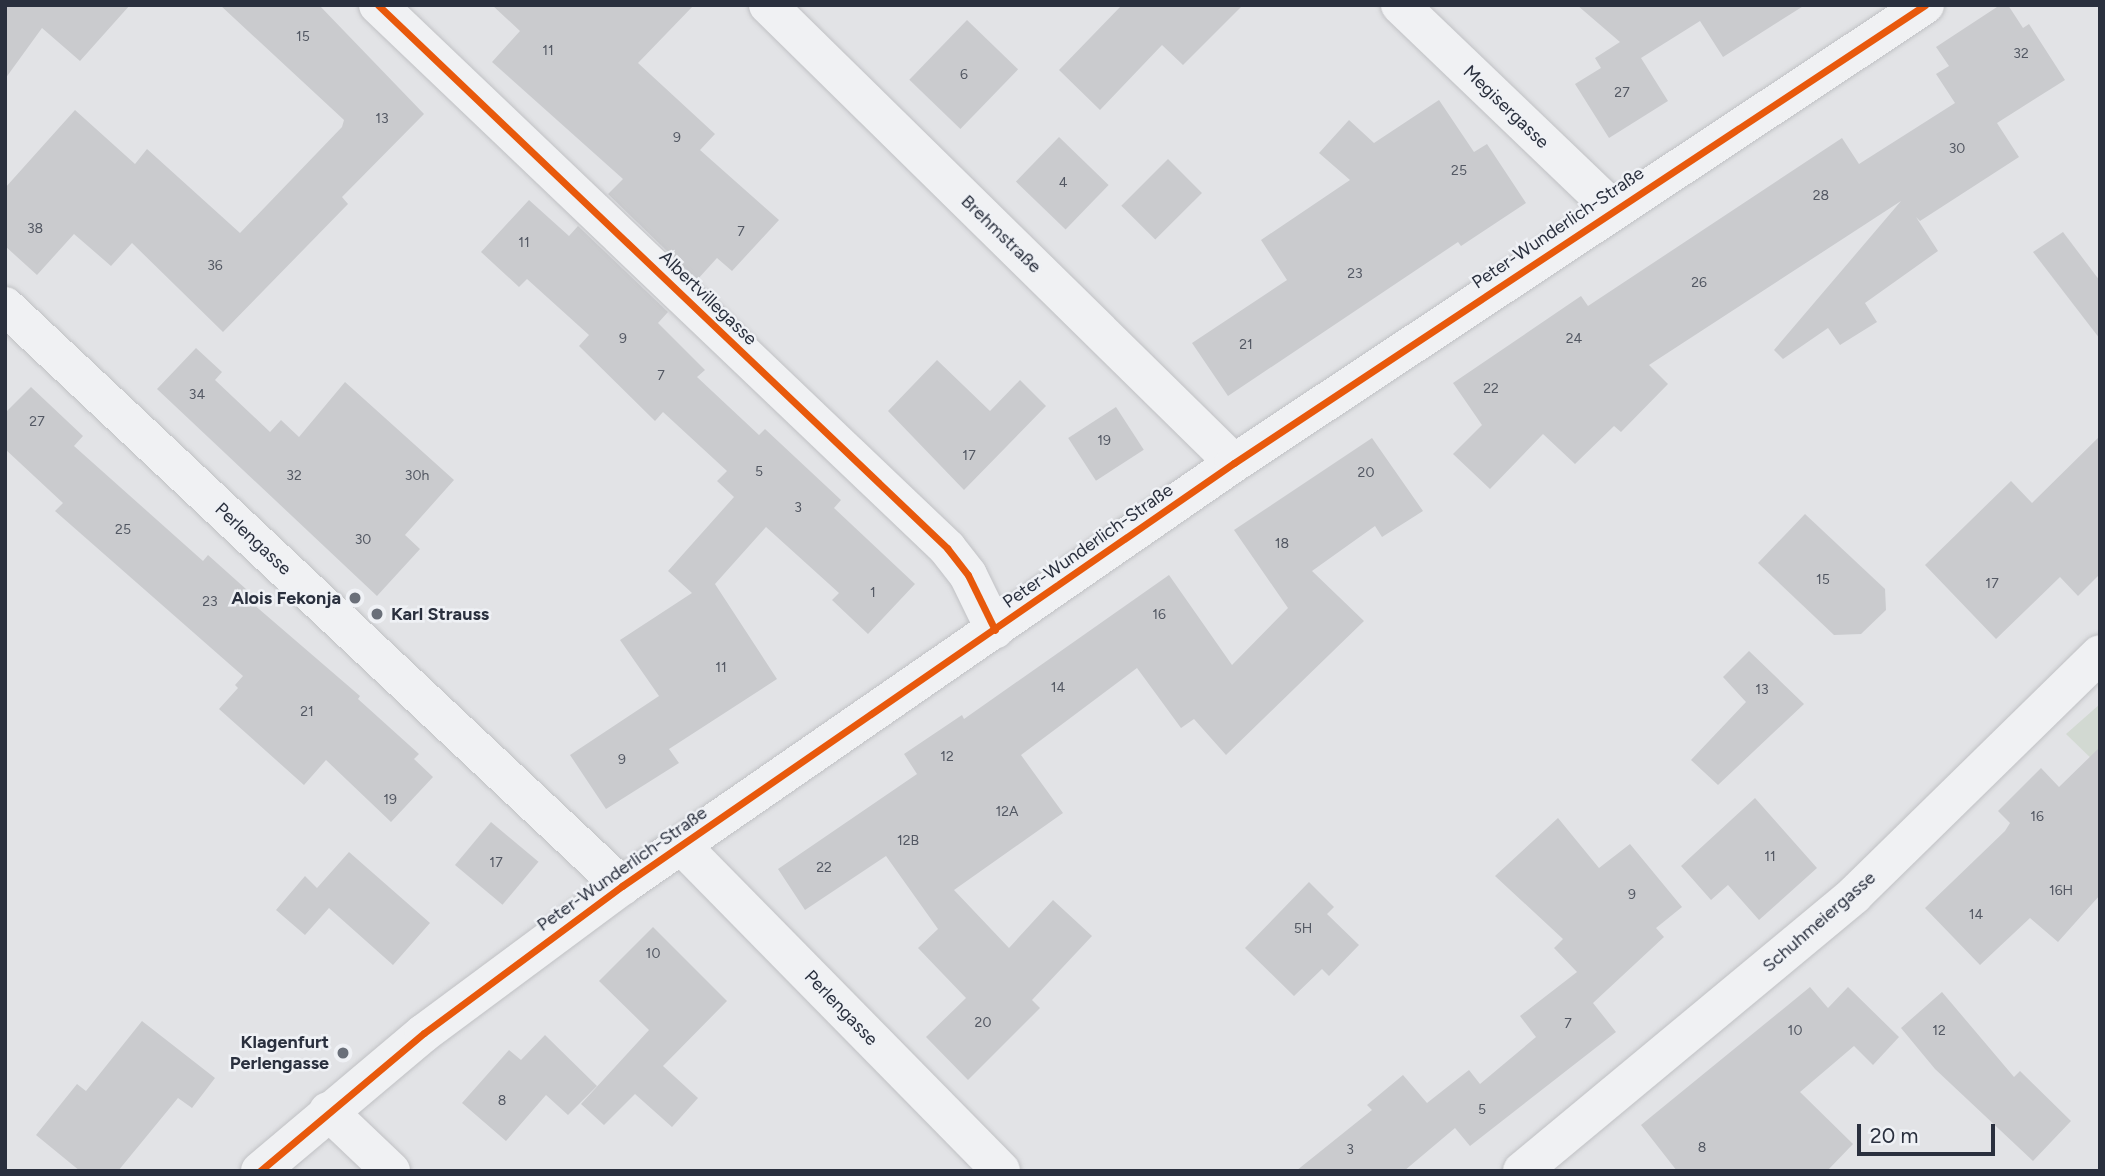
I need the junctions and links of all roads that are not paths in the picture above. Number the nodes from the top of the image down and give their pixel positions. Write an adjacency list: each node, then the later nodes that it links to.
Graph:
1 (378, 5): 8 (street, Albertvillegasse)
2 (768, 5): 7 (street, Brehmstraße)
3 (1400, 5): 5 (street, Megisergasse)
4 (1925, 5): 5 (street, Peter-Wunderlich-Straße)
5 (1612, 209): 7 (street, Peter-Wunderlich-Straße)
6 (5, 306): 11 (street, Perlengasse)
7 (1234, 463): 8 (street, Peter-Wunderlich-Straße)
8 (995, 630): 10 (street, Peter-Wunderlich-Straße)
9 (2100, 654): 16 (street, Schuhmeiergasse)
10 (682, 846): 11 (street, Peter-Wunderlich-Straße); 15 (street, Perlengasse)
11 (622, 886): 12 (street, Peter-Wunderlich-Straße)
12 (328, 1111): 13 (street, Peter-Wunderlich-Straße); 14 (street)
13 (260, 1171)
14 (391, 1171)
15 (1001, 1171)
16 (1522, 1171)

